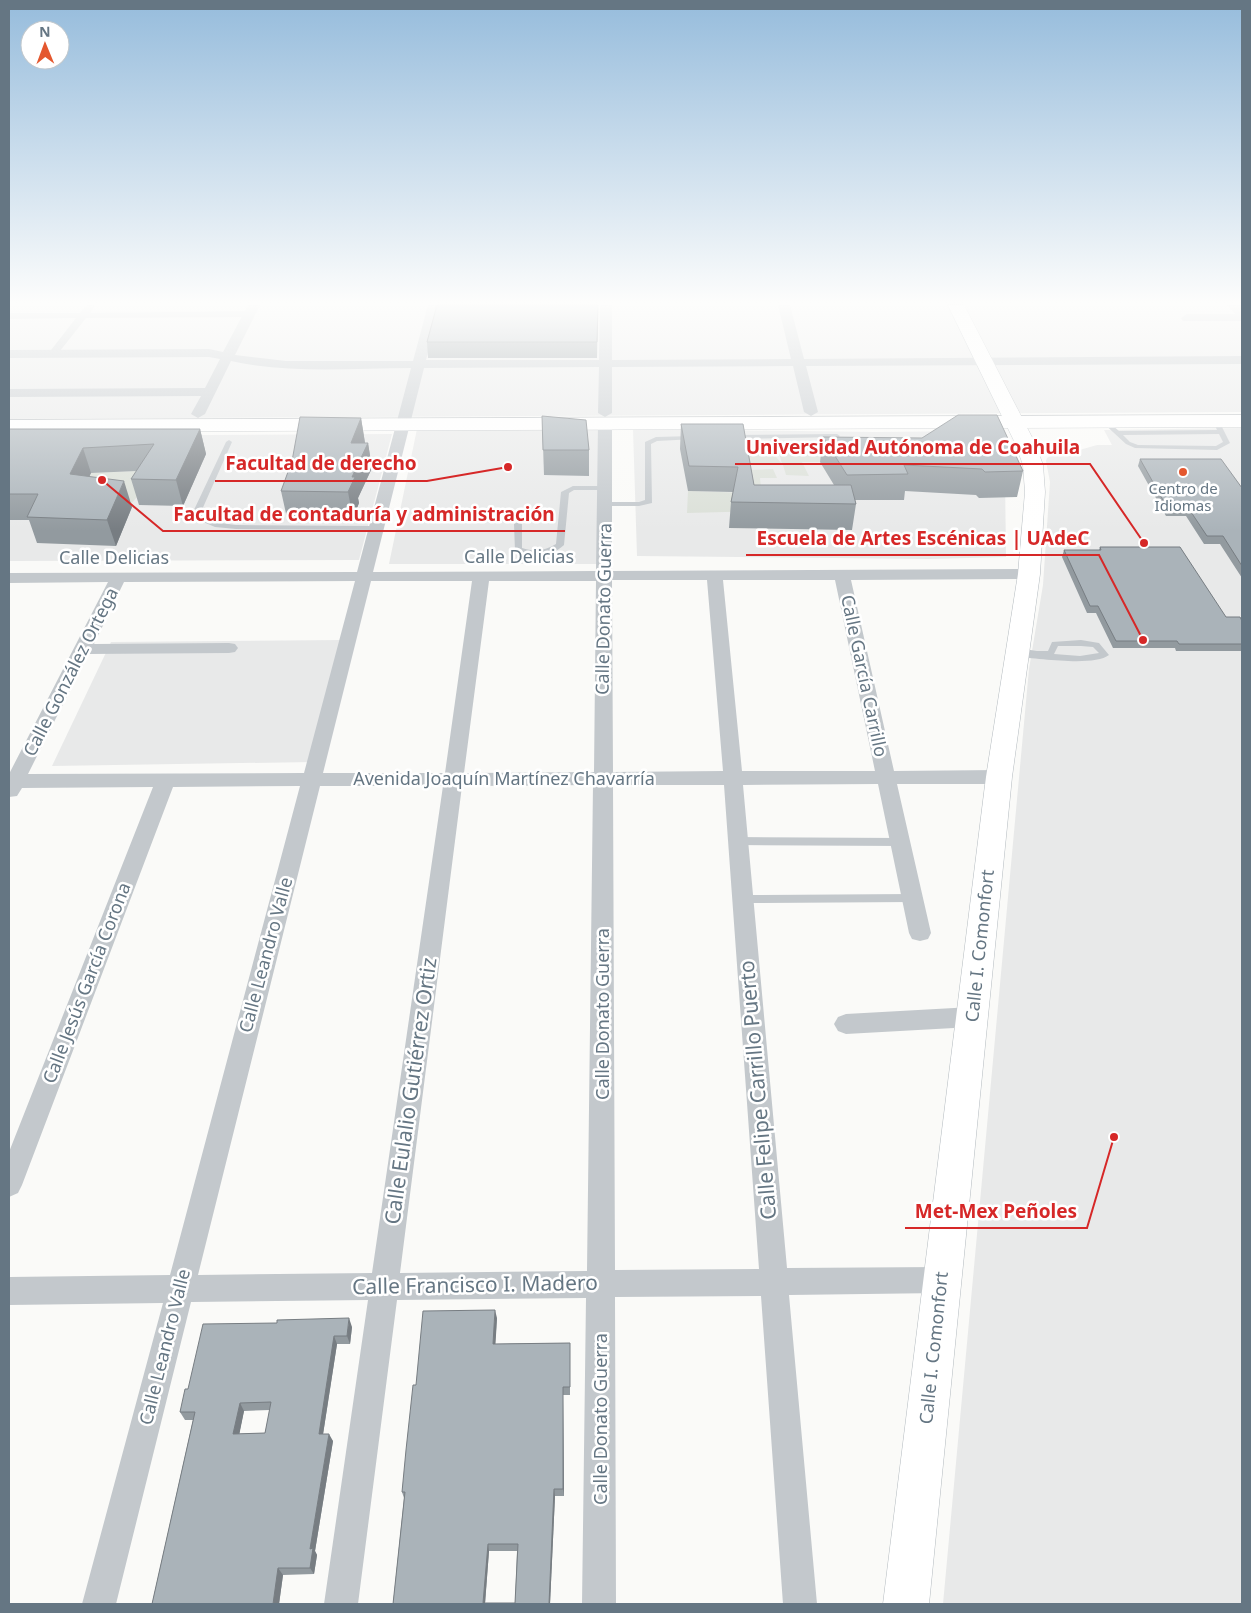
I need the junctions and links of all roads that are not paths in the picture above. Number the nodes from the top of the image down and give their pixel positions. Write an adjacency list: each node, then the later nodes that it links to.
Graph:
1 (216, 380): 6 (street)
2 (415, 380): 14 (street, Calle Leandro Valle)
3 (605, 380): 13 (street, Calle Donato Guerra)
4 (803, 380): 9 (street)
5 (994, 380): 12 (main road, Calle I. Comonfort)
6 (210, 392): 7 (street); 10 (street)
7 (9, 393)
8 (1242, 411): 12 (main road)
9 (811, 412): 12 (main road); 13 (main road)
10 (198, 414): 11 (main road); 14 (main road)
11 (9, 415)
12 (1012, 417): 13 (main road); 15 (main road); 24 (main road, Calle I. Comonfort)
13 (605, 418): 14 (main road); 25 (street, Calle Donato Guerra)
14 (405, 419): 17 (main road); 27 (street, Calle Leandro Valle)
15 (1079, 421): 18 (main road); 24 (main road)
16 (1242, 421): 19 (main road)
17 (9, 426)
18 (1110, 427): 19 (main road); 19 (lane)
19 (1218, 427)
20 (836, 436): 21 (lane)
21 (729, 437)
22 (699, 438): 25 (lane)
23 (229, 442): 27 (lane)
24 (1025, 443): 28 (main road, Calle I. Comonfort)
25 (605, 496): 26 (lane); 31 (street, Calle Donato Guerra)
26 (518, 524)
27 (377, 528): 30 (street, Calle Leandro Valle)
28 (1029, 574): 29 (street, Calle Delicias); 38 (main road, Calle I. Comonfort)
29 (842, 575): 32 (street, Calle Delicias); 39 (street, Calle García Carrillo)
30 (364, 576): 33 (street, Calle Delicias); 35 (street, Calle Delicias); 44 (street, Calle Leandro Valle)
31 (604, 576): 32 (street, Calle Delicias); 33 (street, Calle Delicias); 43 (street, Calle Donato Guerra)
32 (715, 576): 41 (street, Calle Felipe Carrillo Puerto)
33 (481, 577): 42 (street, Calle Eulalio Gutiérrez Ortiz)
34 (9, 578): 35 (street, Calle Delicias)
35 (119, 578): 37 (street, Calle González Ortega)
36 (229, 648): 37 (street)
37 (82, 649): 46 (street, Calle González Ortega)
38 (1016, 652): 38 (lane); 40 (main road, Calle I. Comonfort)
39 (886, 777): 40 (street, Avenida Joaquín Martínez Chavarría); 41 (street, Avenida Joaquín Martínez Chavarría); 48 (street, Calle García Carrillo)
40 (999, 777): 52 (main road, Calle I. Comonfort)
41 (733, 778): 43 (street, Avenida Joaquín Martínez Chavarría); 47 (street, Calle Felipe Carrillo Puerto)
42 (453, 779): 43 (street, Avenida Joaquín Martínez Chavarría); 44 (street, Avenida Joaquín Martínez Chavarría); 58 (street, Calle Eulalio Gutiérrez Ortiz)
43 (603, 779): 57 (street, Calle Donato Guerra)
44 (312, 780): 45 (street, Avenida Joaquín Martínez Chavarría); 59 (street, Calle Leandro Valle)
45 (165, 781): 46 (street, Avenida Joaquín Martínez Chavarría); 54 (street, Calle Jesús García Corona)
46 (11, 785)
47 (738, 841): 48 (lane); 50 (street, Calle Felipe Carrillo Puerto)
48 (900, 842): 49 (street, Calle García Carrillo)
49 (912, 898): 50 (lane); 51 (street, Calle García Carrillo)
50 (743, 900): 56 (street, Calle Felipe Carrillo Puerto)
51 (920, 933)
52 (972, 1017): 53 (street); 55 (main road, Calle I. Comonfort)
53 (846, 1024)
54 (9, 1185)
55 (941, 1280): 56 (street, Calle Francisco I. Madero); 65 (main road, Calle I. Comonfort)
56 (774, 1282): 57 (street, Calle Francisco I. Madero); 64 (street, Calle Felipe Carrillo Puerto)
57 (602, 1284): 58 (street, Calle Francisco I. Madero); 63 (street, Calle Donato Guerra)
58 (384, 1286): 59 (street, Calle Francisco I. Madero); 62 (street, Calle Eulalio Gutiérrez Ortiz)
59 (180, 1288): 60 (street, Calle Francisco I. Madero); 61 (street, Calle Leandro Valle)
60 (9, 1291)
61 (98, 1604)
62 (341, 1604)
63 (599, 1604)
64 (800, 1604)
65 (906, 1604)

